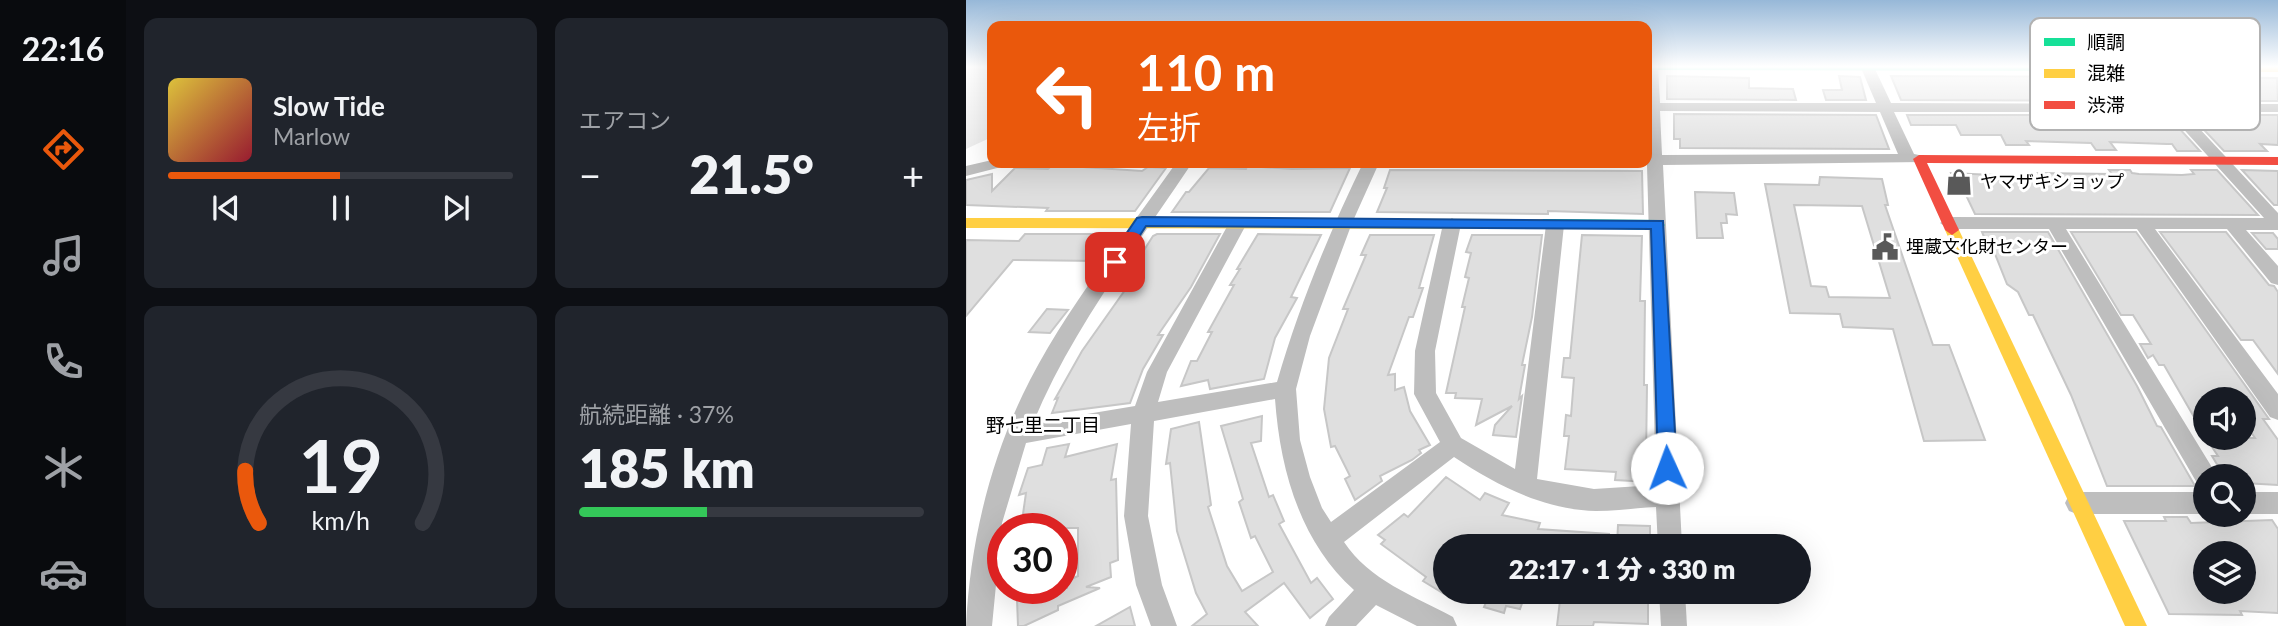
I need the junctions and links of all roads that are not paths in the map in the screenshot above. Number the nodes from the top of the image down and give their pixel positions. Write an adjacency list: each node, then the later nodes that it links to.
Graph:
1 (1880, 96): 3 (street)
2 (1652, 107): 3 (street)
3 (1885, 108): 4 (street); 8 (street)
4 (2030, 108)
5 (2260, 108): 6 (street)
6 (2278, 108)
7 (2192, 130): 10 (street)
8 (1914, 159): 9 (street); 10 (street); 21 (street)
9 (1652, 160)
10 (2220, 160): 11 (street); 26 (street)
11 (2278, 160)
12 (987, 166): 16 (street)
13 (1180, 168): 17 (street)
14 (1369, 168): 20 (street)
15 (1652, 168): 28 (street)
16 (966, 171)
17 (1142, 222): 18 (street); 19 (street); 33 (street)
18 (966, 223)
19 (1238, 223): 20 (street); 32 (street)
20 (1343, 223): 24 (street); 30 (street)
21 (1949, 223): 22 (street); 38 (street)
22 (2054, 223): 23 (street); 35 (street)
23 (2142, 223): 25 (street); 31 (street)
24 (1452, 224): 27 (street); 34 (street)
25 (2232, 224): 26 (street); 29 (street)
26 (2278, 224)
27 (1555, 225): 28 (street); 36 (street)
28 (1658, 225): 37 (street)
29 (2278, 278)
30 (1285, 389): 32 (street); 43 (street)
31 (2278, 411)
32 (1143, 415): 33 (street); 47 (street)
33 (1017, 435): 46 (street)
34 (1454, 445): 36 (street); 43 (street)
35 (2197, 464)
36 (1525, 486): 37 (street)
37 (1668, 495): 42 (street)
38 (2077, 503): 39 (street); 51 (street)
39 (2193, 503)
40 (2256, 503): 41 (street)
41 (2278, 503)
42 (1670, 534)
43 (1328, 539): 44 (street)
44 (1373, 589): 48 (street); 49 (street)
45 (1673, 604): 50 (street)
46 (979, 626)
47 (1164, 626)
48 (1338, 626)
49 (1444, 626)
50 (1674, 626)
51 (2136, 626)

